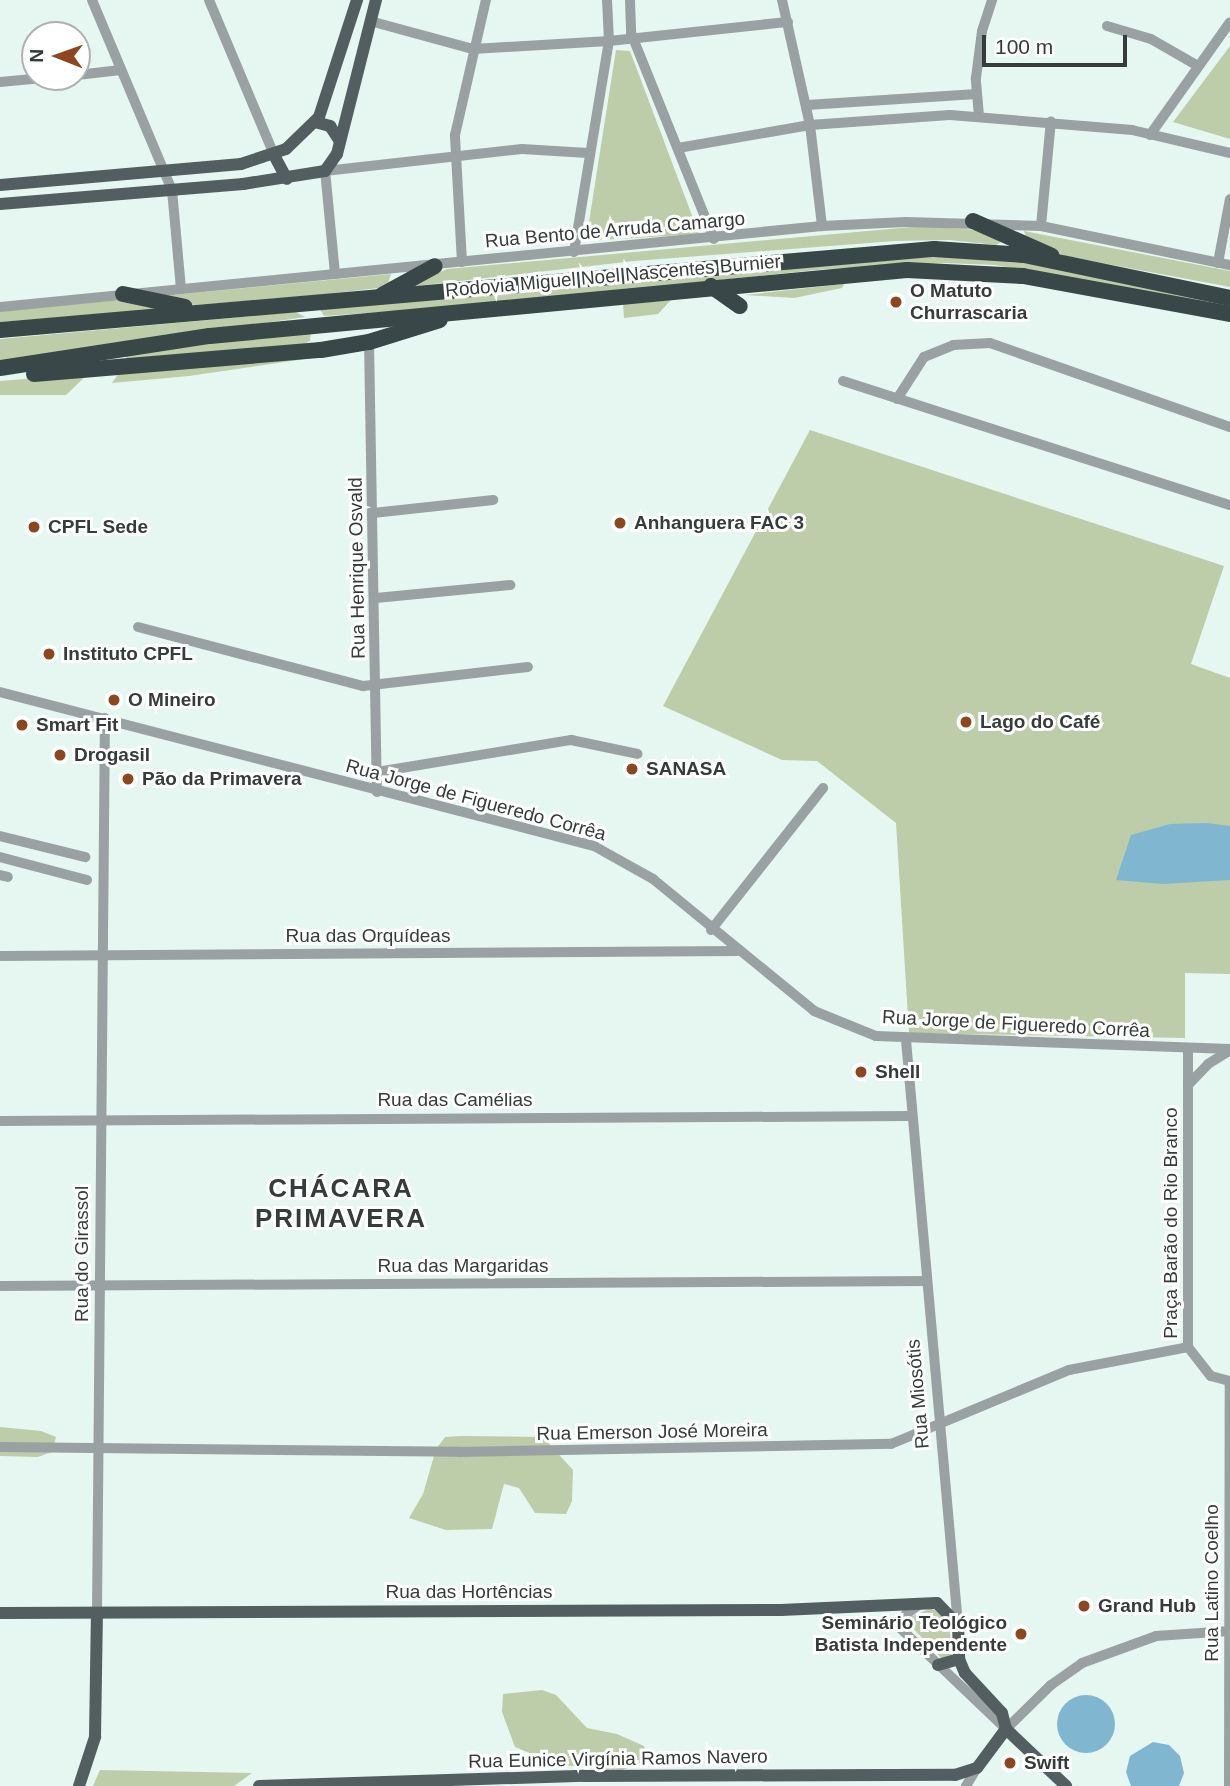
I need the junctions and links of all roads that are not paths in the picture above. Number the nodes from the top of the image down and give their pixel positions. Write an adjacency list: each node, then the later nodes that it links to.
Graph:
1 (92, 0): 18 (street)
2 (209, 0): 34 (street)
3 (357, 0): 26 (main road)
4 (376, 0): 10 (main road)
5 (486, 0): 16 (street)
6 (607, 0): 15 (street)
7 (630, 0): 14 (street)
8 (782, 0): 11 (street)
9 (992, 0): 22 (street)
10 (370, 21): 16 (street); 29 (main road)
11 (788, 22): 14 (street); 23 (street)
12 (1230, 22): 17 (street)
13 (1107, 26): 17 (street)
14 (634, 37): 15 (street); 30 (street)
15 (609, 41): 16 (street); 31 (street)
16 (473, 49): 35 (street)
17 (1198, 66): 28 (street)
18 (121, 71): 19 (street); 37 (street)
19 (91, 74)
20 (21, 80): 21 (street)
21 (0, 82)
22 (977, 94): 23 (street); 24 (street)
23 (807, 105): 27 (street)
24 (979, 116): 25 (street); 27 (street)
25 (1051, 121): 28 (street); 46 (street)
26 (315, 122): 29 (main road); 34 (main road)
27 (810, 125): 30 (street); 45 (street)
28 (1150, 135): 32 (street)
29 (340, 140): 33 (main road)
30 (678, 148): 47 (street)
31 (588, 153): 35 (street); 48 (street)
32 (1230, 153)
33 (337, 154): 36 (street); 38 (main road)
34 (274, 155): 37 (main road); 39 (main road)
35 (454, 157): 36 (street); 49 (street)
36 (355, 169): 38 (street)
37 (163, 171): 40 (main road); 41 (street)
38 (325, 171): 39 (main road); 54 (street)
39 (287, 180): 41 (main road)
40 (0, 185)
41 (172, 190): 43 (main road); 56 (street)
42 (1230, 199): 50 (street)
43 (0, 204)
44 (973, 221): 45 (street, Rua Bento de Arruda Camargo); 46 (street, Rua Bento de Arruda Camargo); 51 (highway)
45 (822, 226): 47 (street, Rua Bento de Arruda Camargo)
46 (1041, 226): 50 (street, Rua Bento de Arruda Camargo)
47 (714, 239): 48 (street, Rua Bento de Arruda Camargo)
48 (574, 252): 49 (street, Rua Bento de Arruda Camargo)
49 (462, 262): 53 (street, Rua Bento de Arruda Camargo)
50 (1218, 262): 52 (street, Rua Bento de Arruda Camargo)
51 (1070, 265): 58 (highway, Rodovia Miguel Noel Nascentes Burnier); 59 (highway, Rodovia Miguel Noel Nascentes Burnier)
52 (1230, 265)
53 (435, 266): 54 (street, Rua Bento de Arruda Camargo); 58 (highway)
54 (335, 274): 56 (street, Rua Bento de Arruda Camargo)
55 (710, 286): 61 (highway, Rodovia Miguel Noel Nascentes Burnier); 62 (highway); 65 (highway, Rodovia Miguel Noel Nascentes Burnier)
56 (181, 288): 57 (street, Rua Bento de Arruda Camargo)
57 (123, 295): 63 (street, Rua Bento de Arruda Camargo); 64 (highway)
58 (380, 297): 60 (highway, Rodovia Miguel Noel Nascentes Burnier)
59 (1230, 298)
60 (294, 304): 64 (highway, Rodovia Miguel Noel Nascentes Burnier); 68 (highway)
61 (1177, 304): 66 (highway, Rodovia Miguel Noel Nascentes Burnier); 67 (street)
62 (740, 306)
63 (0, 307)
64 (201, 311): 69 (highway, Rodovia Miguel Noel Nascentes Burnier)
65 (466, 312): 68 (highway, Rodovia Miguel Noel Nascentes Burnier); 70 (highway)
66 (1230, 314)
67 (1230, 321)
68 (320, 325): 71 (highway); 72 (highway, Rodovia Miguel Noel Nascentes Burnier)
69 (0, 330)
70 (369, 342): 71 (highway); 79 (street, Rua Henrique Osvald)
71 (308, 348): 73 (highway)
72 (0, 368)
73 (0, 377)
74 (843, 381): 75 (street)
75 (897, 400): 76 (street); 78 (street)
76 (1230, 427)
77 (493, 500): 79 (street)
78 (1230, 505)
79 (373, 513): 81 (street, Rua Henrique Osvald)
80 (510, 585): 81 (street)
81 (376, 598): 84 (street, Rua Henrique Osvald)
82 (138, 627): 84 (street)
83 (528, 667): 84 (street)
84 (377, 685): 88 (street, Rua Henrique Osvald)
85 (0, 692): 86 (street, Rua Jorge de Figueredo Corrêa)
86 (105, 719): 90 (street, Rua Jorge de Figueredo Corrêa); 98 (street, Rua do Girassol)
87 (638, 754): 88 (street)
88 (377, 772): 90 (street, Rua Henrique Osvald)
89 (823, 788): 95 (street)
90 (377, 792): 95 (street, Rua Jorge de Figueredo Corrêa)
91 (0, 835): 93 (street)
92 (0, 857): 94 (street)
93 (85, 857)
94 (87, 880)
95 (712, 930): 96 (street, Rua Jorge de Figueredo Corrêa)
96 (737, 951): 98 (street, Rua das Orquídeas); 99 (street, Rua Jorge de Figueredo Corrêa)
97 (0, 956): 98 (street, Rua das Orquídeas)
98 (103, 956): 105 (street, Rua do Girassol)
99 (906, 1040): 100 (street, Rua Jorge de Figueredo Corrêa); 103 (street, Rua Miosótis)
100 (1188, 1049): 101 (street, Rua Jorge de Figueredo Corrêa); 102 (street, Praça Barão do Rio Branco)
101 (1230, 1049): 102 (street)
102 (1188, 1084): 109 (street, Praça Barão do Rio Branco)
103 (910, 1116): 105 (street, Rua das Camélias); 106 (street, Rua Miosótis)
104 (0, 1121): 105 (street, Rua das Camélias)
105 (101, 1121): 107 (street, Rua do Girassol)
106 (927, 1281): 107 (street, Rua das Margaridas); 111 (street, Rua Miosótis)
107 (102, 1285): 108 (street, Rua das Margaridas); 113 (street, Rua do Girassol)
108 (0, 1286)
109 (1188, 1348): 110 (street, Praça Barão do Rio Branco); 111 (street, Rua Emerson José Moreira)
110 (1230, 1381): 120 (street, Rua Latino Coelho)
111 (940, 1421): 113 (street, Rua Emerson José Moreira); 114 (street, Rua Miosótis)
112 (0, 1447): 113 (street, Rua Emerson José Moreira)
113 (101, 1448): 118 (street, Rua do Girassol)
114 (954, 1590): 115 (street); 119 (street, Rua Miosótis)
115 (937, 1603): 116 (main road, Rua das Hortências); 119 (main road)
116 (920, 1604): 118 (main road, Rua das Hortências); 122 (street)
117 (0, 1613): 118 (main road, Rua das Hortências)
118 (97, 1613): 130 (main road, Rua do Girassol)
119 (958, 1625): 121 (main road, Rua Miosótis)
120 (1230, 1631): 123 (street); 135 (street, Rua Latino Coelho)
121 (959, 1659): 122 (main road); 123 (main road)
122 (938, 1665): 123 (street)
123 (1006, 1729): 124 (main road); 134 (main road)
124 (977, 1768): 125 (main road, Rua Eunice Virgínia Ramos Navero); 133 (street)
125 (942, 1775): 127 (main road, Rua Eunice Virgínia Ramos Navero); 132 (main road)
126 (587, 1781): 127 (main road, Rua Eunice Virgínia Ramos Navero); 128 (main road, Rua Eunice Virgínia Ramos Navero)
127 (789, 1781)
128 (476, 1783): 129 (main road, Rua Eunice Virgínia Ramos Navero)
129 (362, 1784): 131 (main road, Rua Eunice Virgínia Ramos Navero)
130 (79, 1786)
131 (259, 1786)
132 (951, 1786)
133 (966, 1786)
134 (1066, 1786)
135 (1229, 1786)

